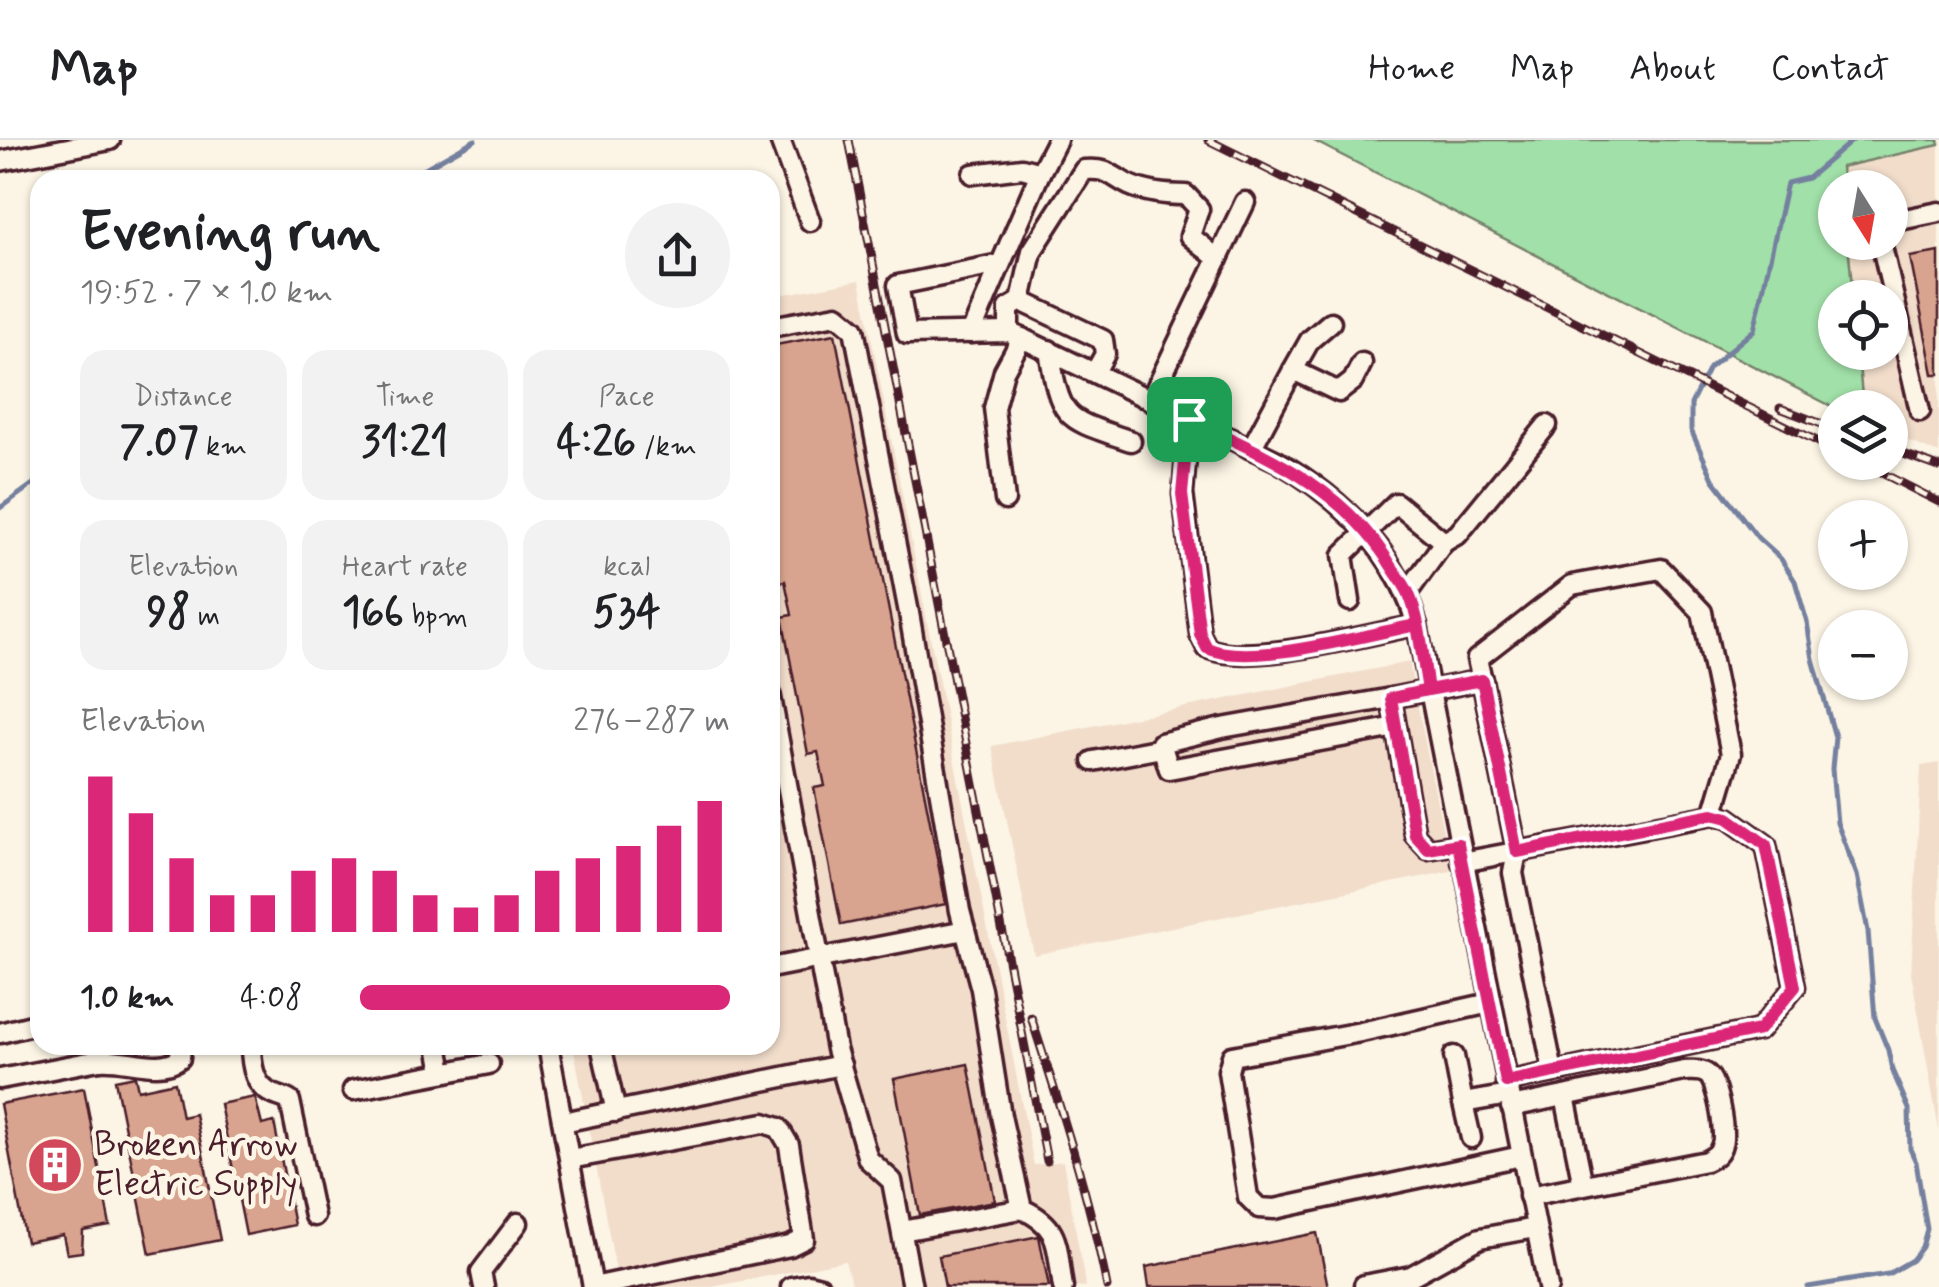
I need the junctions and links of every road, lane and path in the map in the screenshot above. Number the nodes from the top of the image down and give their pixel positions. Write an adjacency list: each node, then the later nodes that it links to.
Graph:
1 (110, 140): 4 (street)
2 (780, 140): 10 (street)
3 (1057, 140): 5 (street)
4 (0, 161)
5 (1040, 173): 6 (street); 13 (street)
6 (973, 174)
7 (1245, 202): 11 (street)
8 (1939, 212): 9 (street)
9 (1908, 218)
10 (810, 221)
11 (1218, 258): 14 (street); 23 (street)
12 (1885, 260): 24 (street)
13 (1000, 264): 17 (street); 17 (street)
14 (1021, 301): 18 (street); 22 (street)
15 (1331, 322): 21 (street)
16 (780, 324): 47 (street)
17 (971, 333): 18 (street)
18 (1015, 335): 19 (street); 29 (street)
19 (1049, 350): 22 (street); 27 (street)
20 (1362, 363): 21 (street)
21 (1292, 370): 28 (street)
22 (1094, 372): 23 (street)
23 (1151, 399): 25 (street)
24 (1920, 411)
25 (1189, 419): 28 (street); 34 (street)
26 (1546, 424): 31 (street)
27 (1131, 441)
28 (1251, 449): 30 (street)
29 (1005, 500)
30 (1369, 533): 31 (street); 32 (street); 33 (street)
31 (1444, 542): 32 (street)
32 (1408, 592): 34 (street)
33 (1350, 601)
34 (1417, 625): 36 (street)
35 (1482, 680): 36 (street); 44 (street); 45 (street)
36 (1428, 690): 37 (street); 46 (street)
37 (1391, 698): 38 (street); 39 (street)
38 (1274, 718): 40 (street); 41 (street)
39 (1396, 727): 40 (street); 46 (street)
40 (1279, 747): 41 (street)
41 (1162, 748): 42 (street)
42 (1093, 761)
43 (780, 781): 48 (street)
44 (1713, 814): 45 (street); 64 (street)
45 (1517, 852): 46 (street); 64 (street)
46 (1460, 853): 50 (street)
47 (965, 930): 48 (street); 77 (street)
48 (820, 958): 49 (street); 62 (street)
49 (780, 966)
50 (1490, 1002): 67 (street); 73 (street)
51 (30, 1026): 52 (street)
52 (0, 1033)
53 (88, 1055): 65 (street)
54 (106, 1055): 55 (street)
55 (180, 1055)
56 (252, 1055): 78 (street)
57 (440, 1055): 63 (street)
58 (550, 1055): 71 (street)
59 (603, 1055): 70 (street)
60 (1454, 1056): 69 (street)
61 (489, 1064): 63 (street)
62 (841, 1065): 70 (street); 81 (street)
63 (443, 1072): 66 (street)
64 (1553, 1072): 67 (street)
65 (0, 1079)
66 (353, 1090)
67 (1509, 1094): 68 (street); 69 (street); 73 (street)
68 (1565, 1096): 75 (street); 75 (street)
69 (1463, 1102): 72 (street)
70 (616, 1112): 71 (street)
71 (563, 1122): 74 (street)
72 (1470, 1138)
73 (1521, 1156): 76 (street)
74 (570, 1159): 84 (street); 84 (street)
75 (1583, 1185): 76 (street)
76 (1529, 1196): 80 (street)
77 (1022, 1209): 81 (street); 88 (street)
78 (314, 1216)
79 (518, 1223): 83 (street)
80 (1535, 1228): 82 (street); 89 (street)
81 (902, 1231): 87 (street)
82 (1364, 1285)
83 (480, 1286)
84 (592, 1287)
85 (790, 1287): 86 (street)
86 (820, 1287)
87 (912, 1287)
88 (1063, 1287)
89 (1548, 1287)

